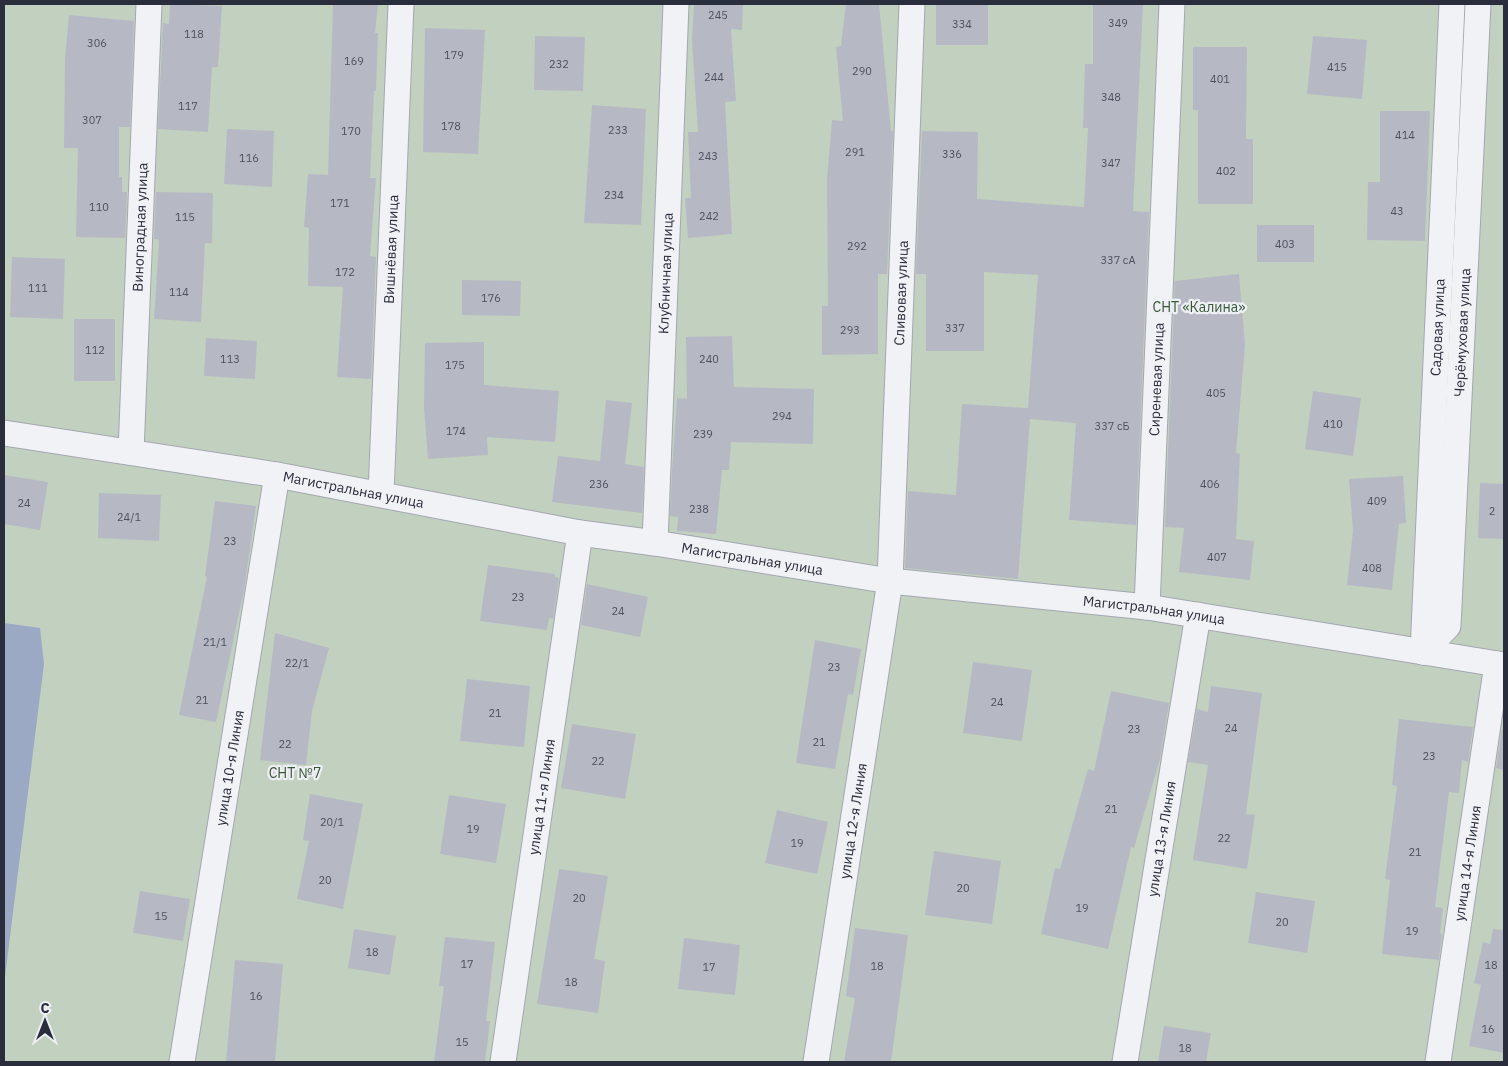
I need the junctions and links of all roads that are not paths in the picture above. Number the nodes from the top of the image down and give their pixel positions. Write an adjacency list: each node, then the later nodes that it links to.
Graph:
1 (149, 4): 9 (street, Виноградная улица)
2 (402, 4): 11 (street, Вишнёвая улица)
3 (676, 4): 13 (street, Клубничная улица)
4 (912, 4): 14 (street, Сливовая улица)
5 (1172, 4): 15 (street, Сиреневая улица)
6 (1452, 4): 17 (street, Садовая улица)
7 (1478, 4): 17 (street, Черёмуховая улица)
8 (4, 434): 9 (street, Магистральная улица)
9 (132, 452): 10 (street, Магистральная улица)
10 (277, 475): 11 (street, Магистральная улица); 19 (street, улица 10-я Линия)
11 (381, 494): 12 (street, Магистральная улица)
12 (580, 533): 13 (street, Магистральная улица); 20 (street, улица 11-я Линия)
13 (655, 543): 14 (street, Магистральная улица)
14 (890, 581): 15 (street, Магистральная улица); 21 (street, улица 12-я Линия)
15 (1147, 606): 16 (street, Магистральная улица)
16 (1198, 615): 17 (street, Магистральная улица); 22 (street, улица 13-я Линия)
17 (1423, 652): 18 (street, Магистральная улица)
18 (1501, 664): 23 (street, улица 14-я Линия)
19 (182, 1062)
20 (503, 1062)
21 (816, 1062)
22 (1125, 1062)
23 (1438, 1062)

